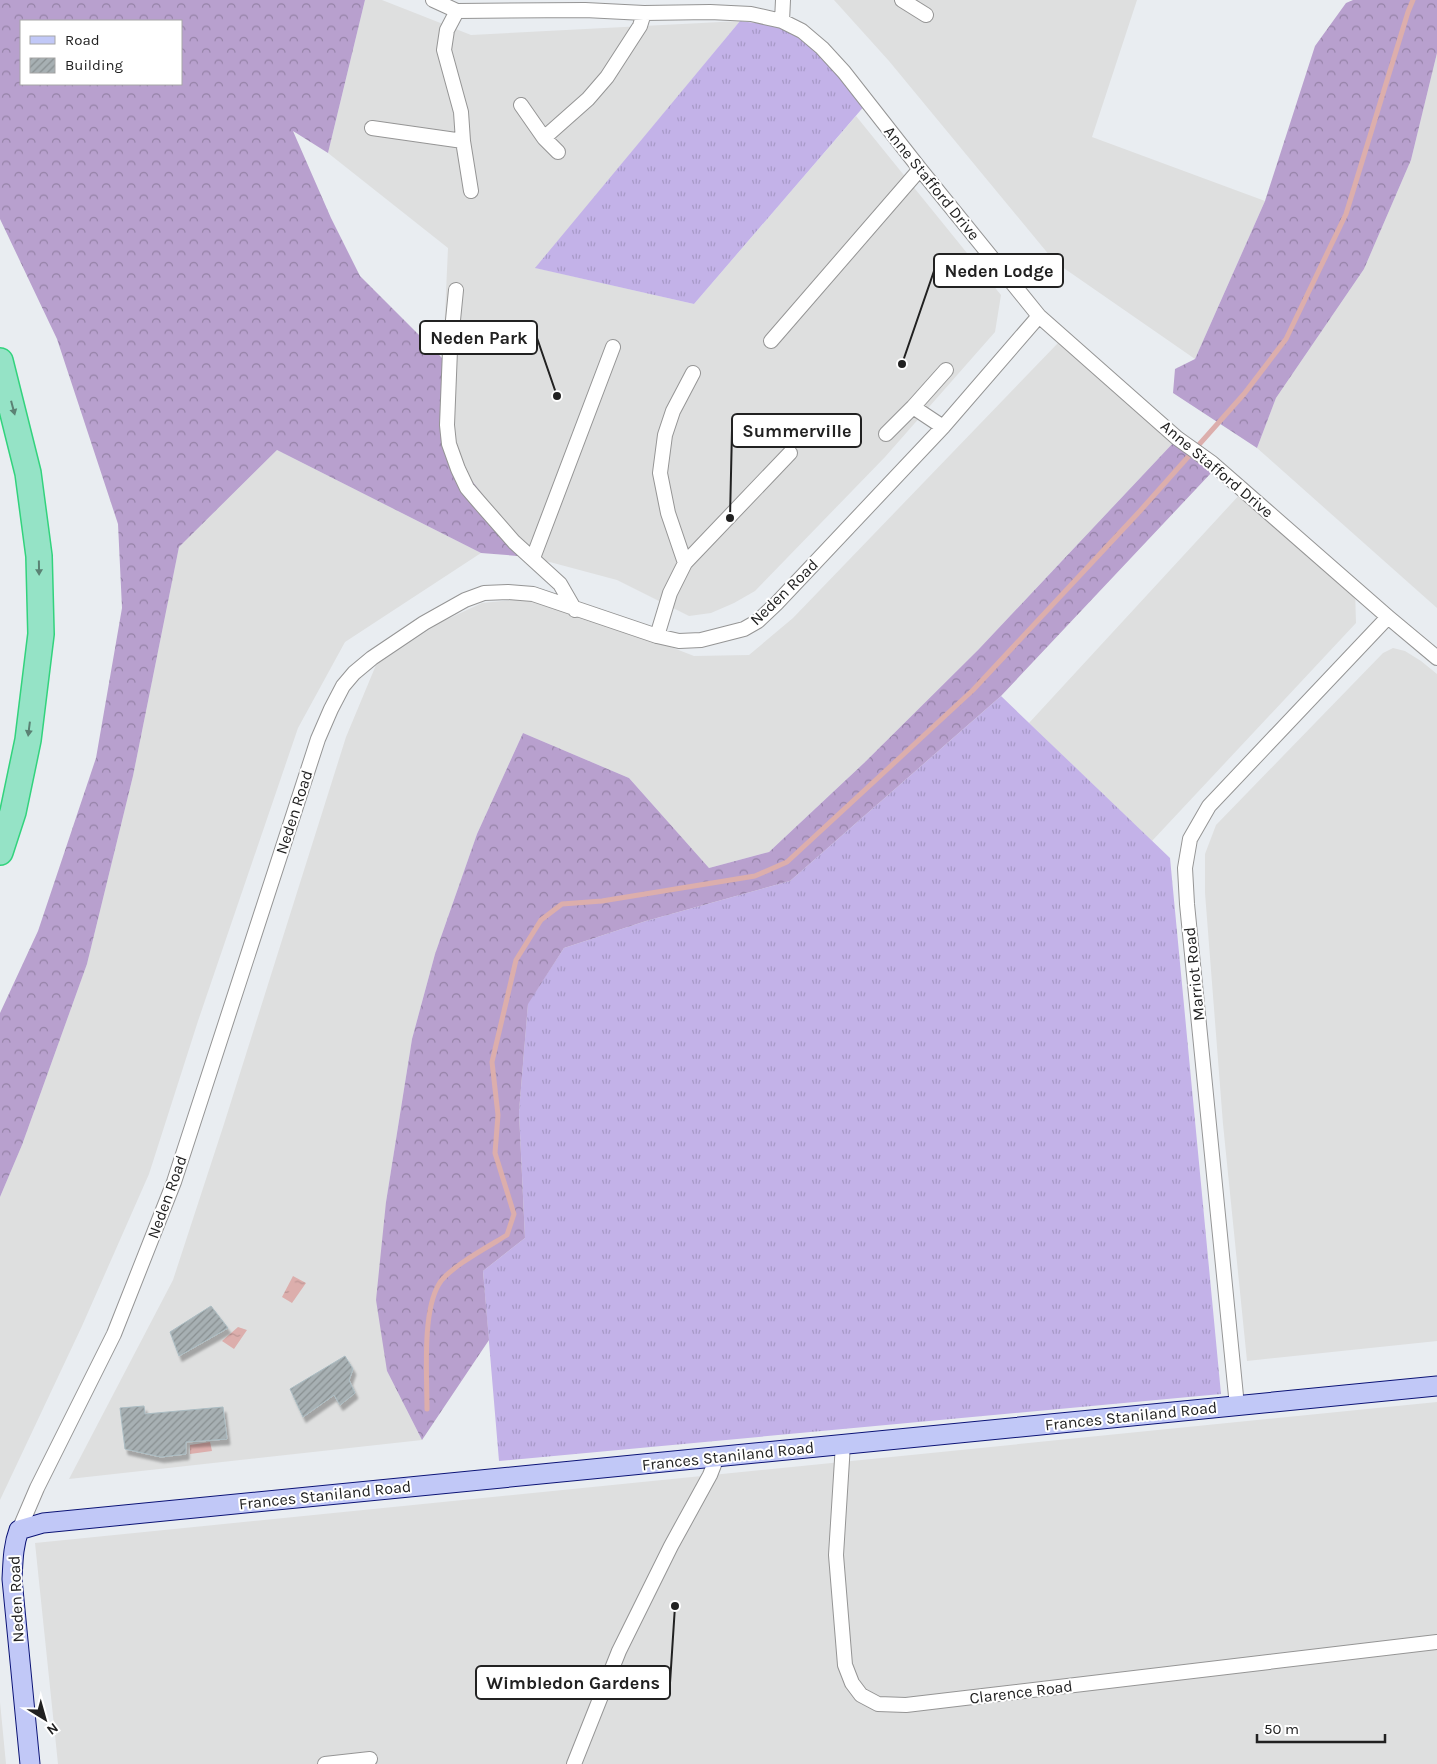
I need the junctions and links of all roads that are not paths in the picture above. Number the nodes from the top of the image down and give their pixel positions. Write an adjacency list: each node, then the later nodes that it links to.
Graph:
1 (433, 0): 4 (street, Anne Stafford Drive)
2 (783, 0): 7 (street)
3 (902, 0): 6 (street)
4 (457, 11): 5 (street, Anne Stafford Drive); 11 (street)
5 (644, 13): 7 (street, Anne Stafford Drive); 10 (street)
6 (926, 15)
7 (782, 21): 13 (street, Anne Stafford Drive)
8 (521, 105): 10 (street)
9 (372, 128): 11 (street)
10 (544, 138): 12 (street)
11 (463, 141): 14 (street)
12 (558, 152)
13 (920, 169): 16 (street, Anne Stafford Drive); 17 (street)
14 (471, 191)
15 (456, 290): 26 (street)
16 (1039, 316): 23 (street, Neden Road); 29 (street, Anne Stafford Drive)
17 (771, 341)
18 (613, 347): 26 (street)
19 (0, 361): 32 (highway, one-way to 32)
20 (946, 370): 22 (street)
21 (693, 373): 27 (street)
22 (913, 408): 23 (street); 24 (street)
23 (943, 427): 30 (street, Neden Road)
24 (886, 434)
25 (790, 453): 27 (street)
26 (533, 558): 28 (street)
27 (685, 563): 30 (street)
28 (575, 610): 30 (street, Neden Road); 37 (street, Neden Road)
29 (1388, 617): 31 (street, Anne Stafford Drive); 34 (street, Marriot Road)
30 (657, 636)
31 (1437, 658)
32 (0, 852)
33 (1437, 1386): 34 (street, Frances Staniland Road)
34 (1238, 1406): 35 (street, Frances Staniland Road)
35 (843, 1444): 36 (street, Frances Staniland Road); 38 (street, Clarence Road)
36 (717, 1457): 37 (street, Frances Staniland Road); 42 (street)
37 (19, 1530): 40 (street, Neden Road)
38 (1437, 1642)
39 (370, 1759): 41 (street)
40 (30, 1764)
41 (325, 1764)
42 (574, 1764)

